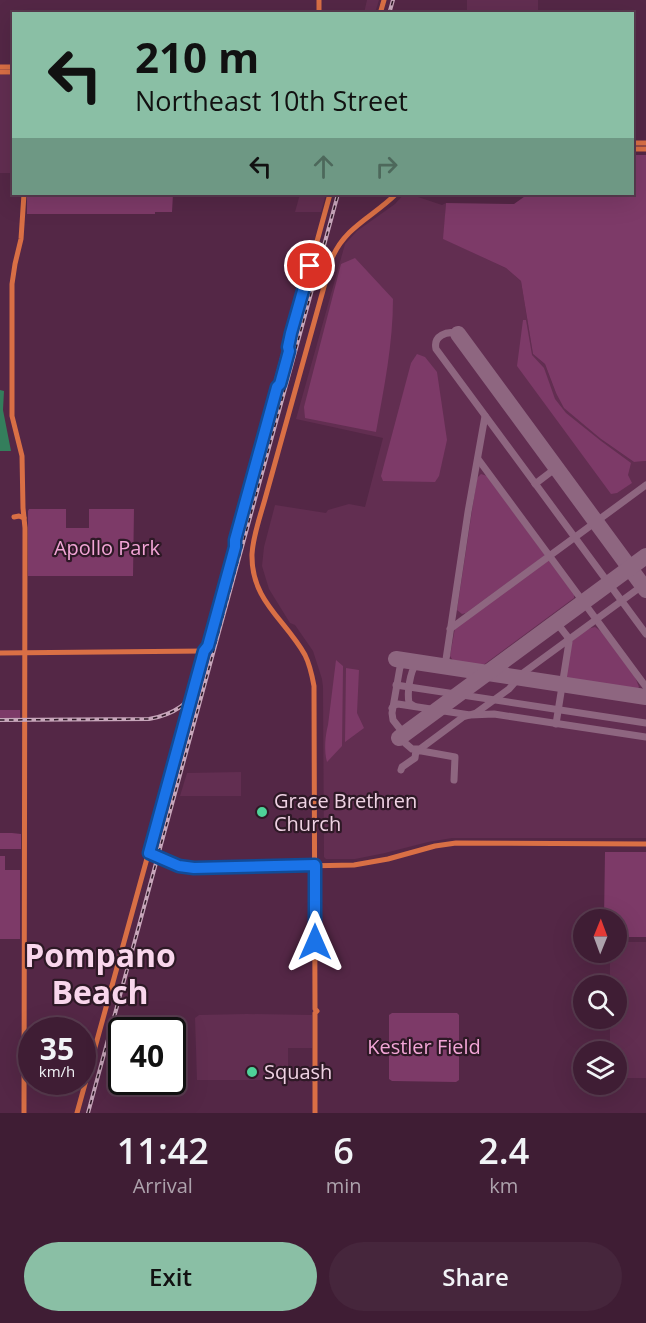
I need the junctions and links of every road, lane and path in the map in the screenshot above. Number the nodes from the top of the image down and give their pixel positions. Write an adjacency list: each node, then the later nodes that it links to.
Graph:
1 (24, 195): 5 (street)
2 (330, 195): 6 (street)
3 (395, 195): 11 (street)
4 (14, 517): 5 (street)
5 (24, 518): 7 (street)
6 (204, 651): 7 (street); 10 (street)
7 (24, 652): 8 (street); 12 (street)
8 (0, 653)
9 (646, 844): 11 (street)
10 (149, 853): 11 (street); 13 (street)
11 (315, 865): 14 (street)
12 (24, 1113)
13 (77, 1113)
14 (315, 1113)

